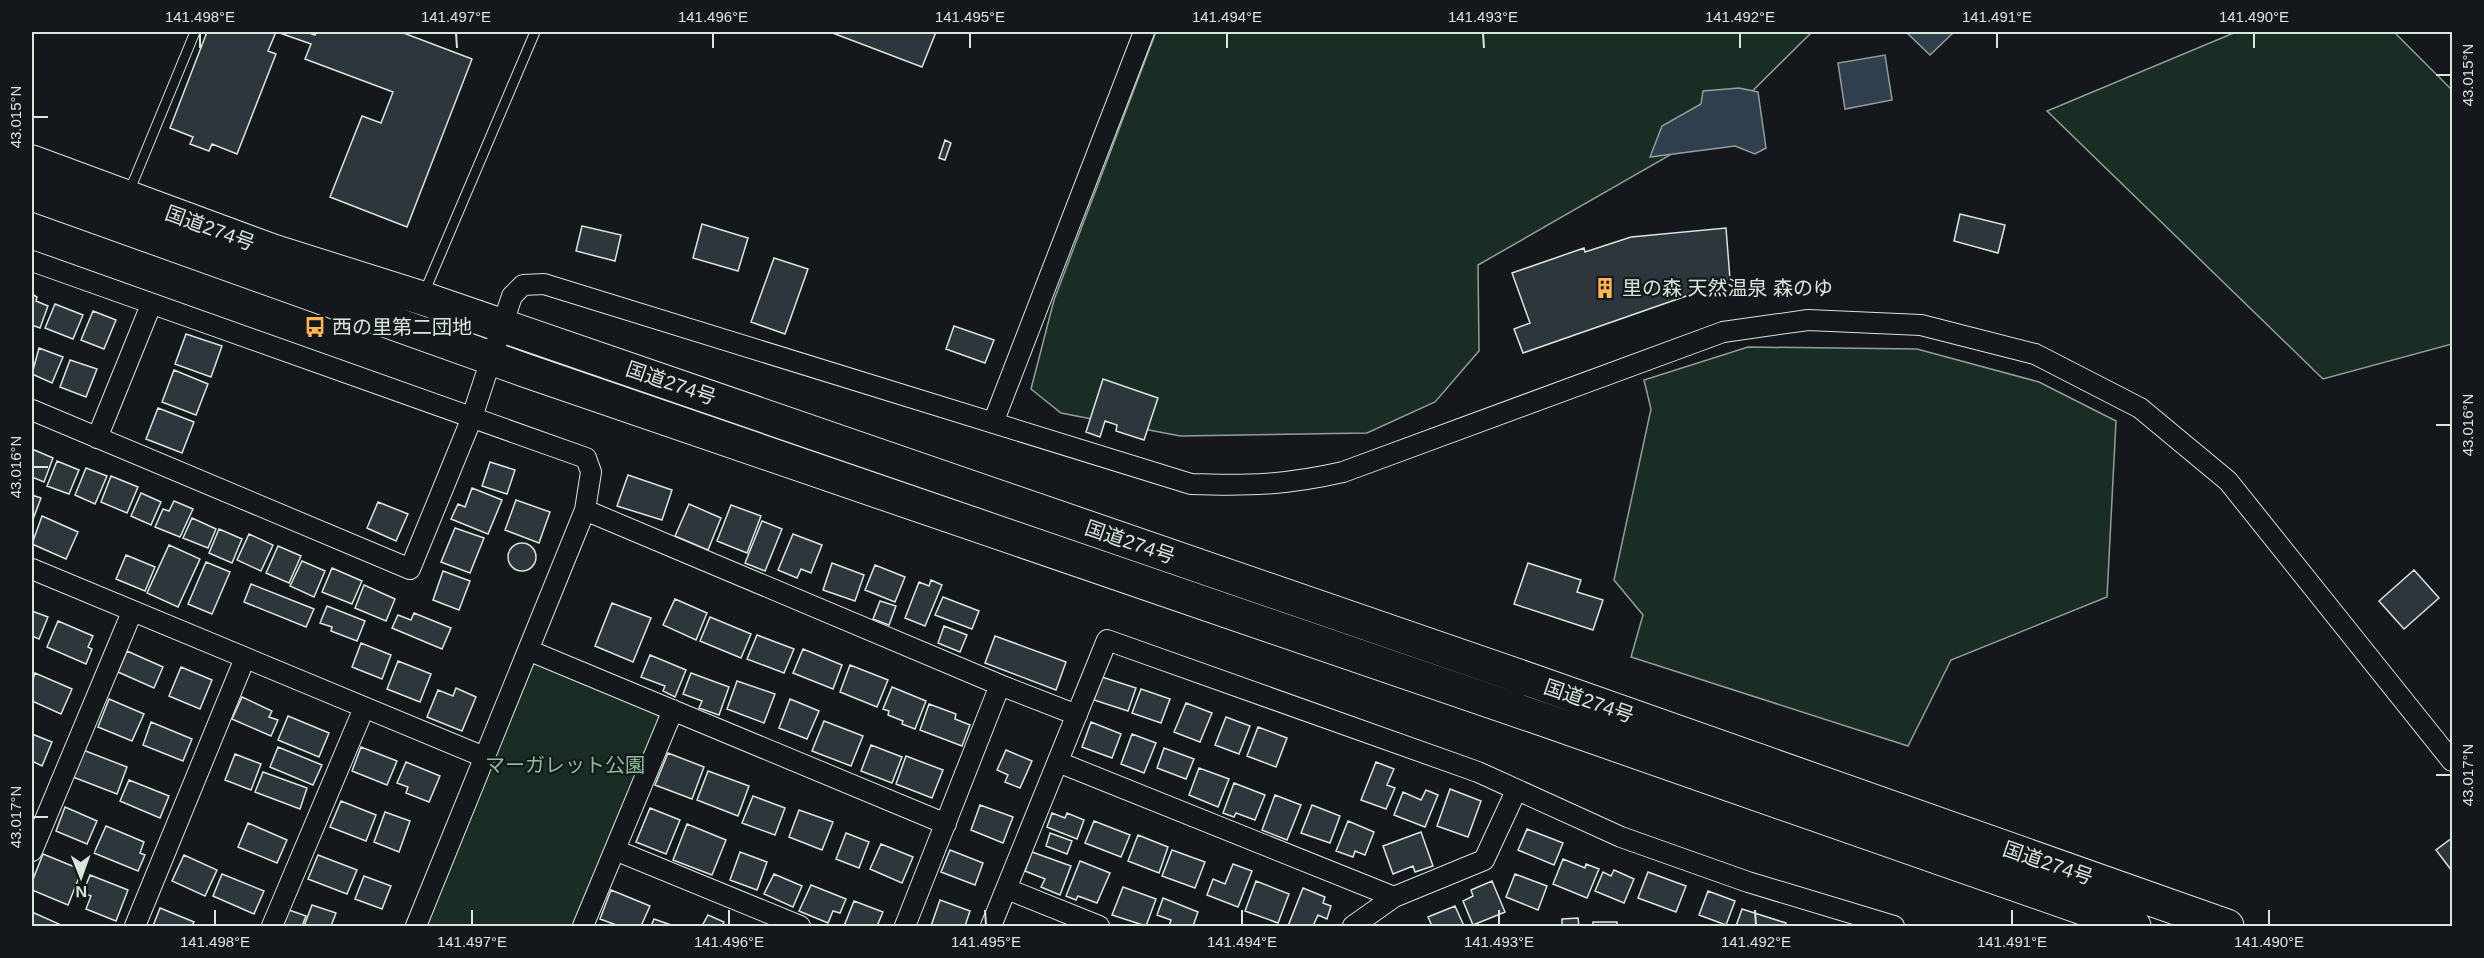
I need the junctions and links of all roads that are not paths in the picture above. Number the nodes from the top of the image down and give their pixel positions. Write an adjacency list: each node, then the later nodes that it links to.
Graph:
1 (195, 32): 6 (lane)
2 (535, 32): 8 (lane)
3 (1144, 32): 14 (street)
4 (32, 162): 6 (highway, 国道274号)
5 (32, 194): 6 (highway, 国道274号)
6 (122, 212): 8 (highway, 国道274号); 11 (highway, 国道274号)
7 (32, 261): 9 (street)
8 (422, 298): 10 (highway, 国道274号)
9 (151, 305): 13 (street); 15 (street)
10 (503, 326): 11 (street); 14 (street); 45 (highway, 国道274号)
11 (493, 359): 13 (street); 44 (highway, 国道274号)
12 (32, 410): 15 (street)
13 (471, 420): 15 (street); 16 (street)
14 (993, 423): 26 (street)
15 (97, 438)
16 (585, 510): 19 (street); 21 (street)
17 (32, 569): 18 (street)
18 (132, 612): 20 (street); 31 (street)
19 (528, 650): 23 (street); 25 (street)
20 (245, 658): 22 (street); 34 (street)
21 (1000, 685): 24 (street); 29 (street)
22 (364, 708): 25 (street); 35 (street)
23 (673, 710): 29 (street); 30 (street)
24 (1077, 715): 27 (street); 28 (street)
25 (484, 757): 36 (street)
26 (2452, 761)
27 (1058, 762): 32 (street); 33 (street)
28 (1516, 791): 33 (street); 43 (street)
29 (946, 824): 39 (street)
30 (615, 850): 37 (street); 38 (street)
31 (32, 851)
32 (1007, 890): 40 (street); 41 (street)
33 (1394, 897): 42 (street)
34 (135, 927)
35 (272, 927)
36 (416, 927)
37 (583, 927)
38 (800, 927)
39 (905, 927)
40 (991, 927)
41 (1099, 927)
42 (1353, 927)
43 (1894, 927)
44 (2134, 927)
45 (2227, 927)

